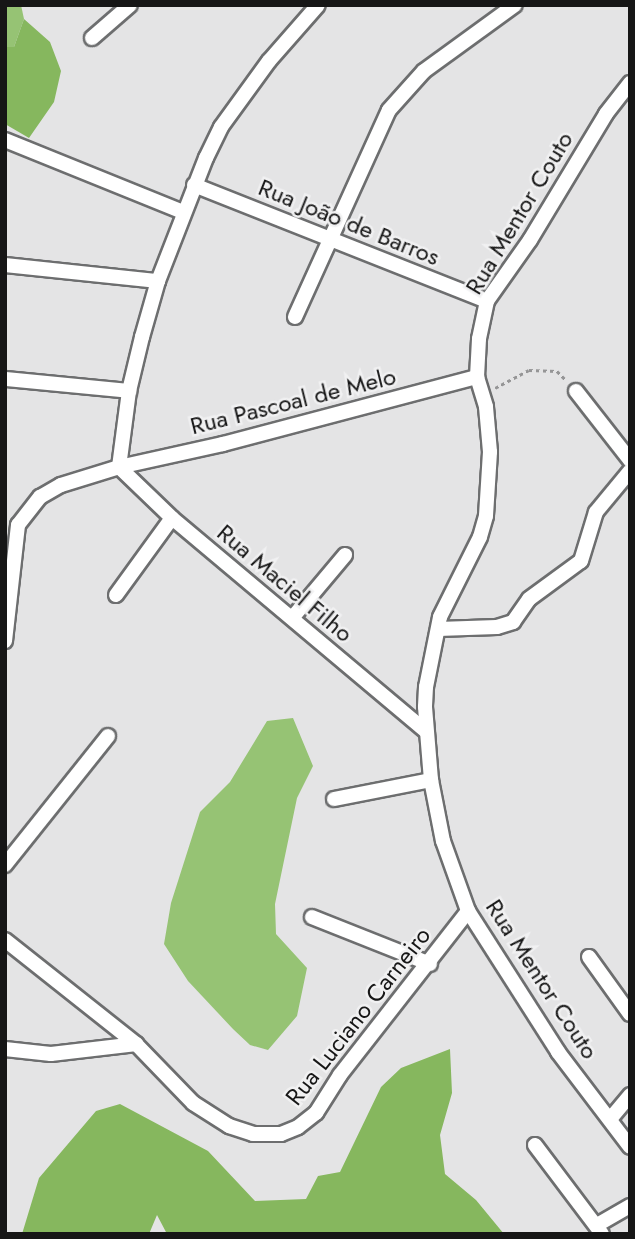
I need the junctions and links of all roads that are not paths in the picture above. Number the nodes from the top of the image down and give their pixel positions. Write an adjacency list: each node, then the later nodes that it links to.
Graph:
1 (130, 5): 4 (street)
2 (318, 5): 7 (street)
3 (515, 5): 9 (street)
4 (92, 38)
5 (630, 83): 12 (street, Rua Mentor Couto)
6 (5, 140): 8 (street)
7 (194, 185): 8 (street); 9 (street, Rua João de Barros)
8 (183, 212): 11 (street)
9 (330, 238): 12 (street, Rua João de Barros); 13 (street)
10 (5, 265): 11 (street)
11 (158, 281): 16 (street)
12 (487, 301): 14 (street, Rua Mentor Couto)
13 (295, 317)
14 (477, 377): 19 (street, Rua Pascoal de Melo); 26 (street, Rua Mentor Couto)
15 (5, 379): 16 (street)
16 (129, 391): 19 (street)
17 (576, 391): 18 (street)
18 (630, 460)
19 (119, 467): 21 (street, Rua Maciel Filho); 22 (street, Rua Pascoal de Melo)
20 (630, 471): 26 (street)
21 (172, 519): 24 (street); 25 (street, Rua Maciel Filho)
22 (11, 522): 27 (street)
23 (345, 555): 25 (street)
24 (116, 595)
25 (293, 617): 28 (street, Rua Maciel Filho)
26 (438, 629): 28 (street, Rua Mentor Couto)
27 (5, 641)
28 (426, 731): 30 (street, Rua Mentor Couto)
29 (108, 736): 32 (street)
30 (431, 780): 31 (street); 33 (street, Rua Mentor Couto)
31 (334, 799)
32 (5, 865)
33 (468, 911): 37 (street, Rua Luciano Carneiro); 42 (street, Rua Mentor Couto)
34 (312, 917): 37 (street)
35 (5, 940): 39 (street, Rua Luciano Carneiro)
36 (589, 957): 38 (street)
37 (430, 964): 39 (street, Rua Luciano Carneiro)
38 (630, 1014)
39 (136, 1044): 40 (street)
40 (5, 1049)
41 (630, 1095): 42 (street)
42 (611, 1118): 44 (street, Rua Mentor Couto)
43 (535, 1145): 46 (street)
44 (630, 1147)
45 (630, 1206): 46 (street)
46 (600, 1230)

